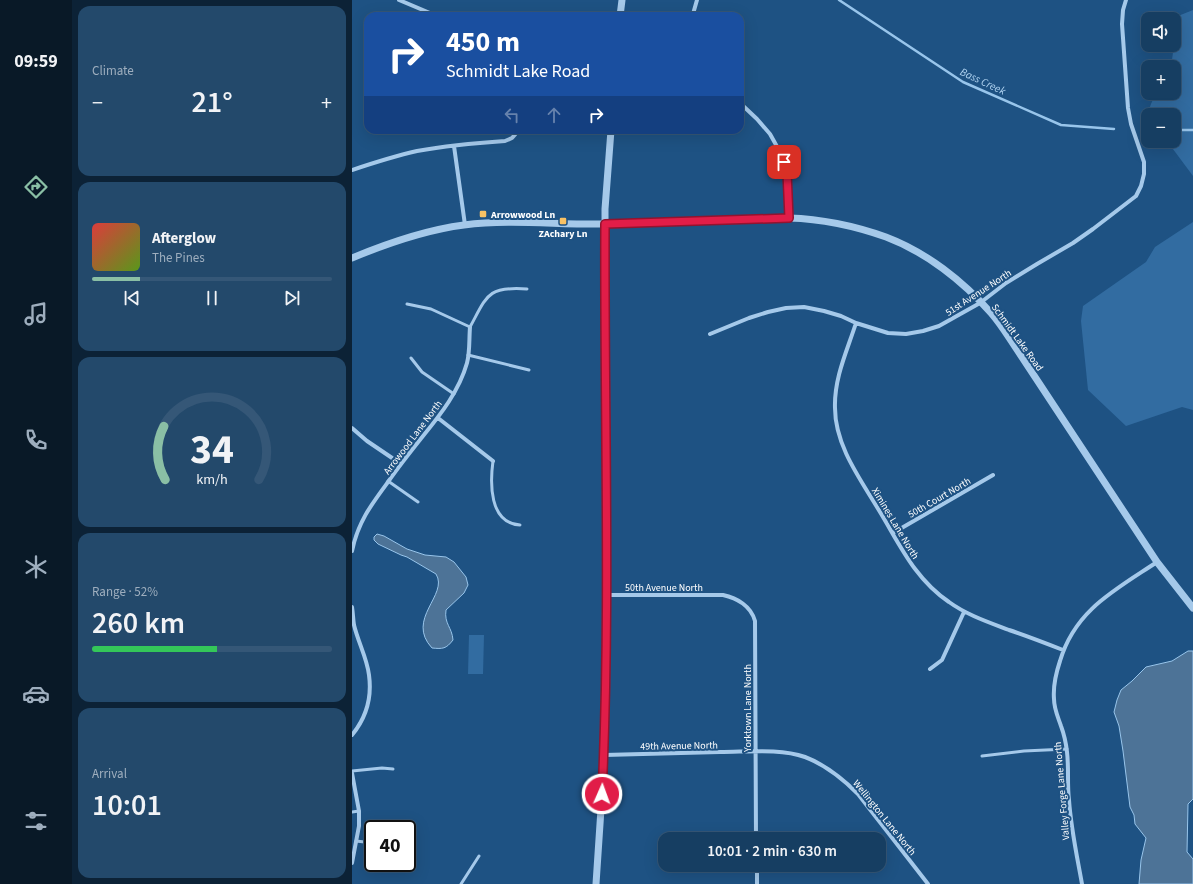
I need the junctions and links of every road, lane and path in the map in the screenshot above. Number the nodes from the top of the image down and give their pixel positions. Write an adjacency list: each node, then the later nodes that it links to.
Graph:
1 (399, 0): 5 (street)
2 (622, 0): 6 (street)
3 (697, 0): 7 (street)
4 (1126, 0): 18 (street, 51st Avenue North)
5 (428, 12)
6 (620, 12)
7 (694, 12)
8 (744, 107): 13 (street)
9 (516, 134): 11 (street)
10 (611, 134): 14 (street)
11 (454, 146): 12 (street); 15 (street)
12 (352, 170)
13 (789, 218): 14 (street, Schmidt Lake Road); 18 (street, Schmidt Lake Road)
14 (605, 224): 15 (street, Schmidt Lake Road); 38 (street)
15 (465, 225): 16 (street, Schmidt Lake Road)
16 (352, 258)
17 (527, 289): 21 (lane)
18 (980, 303): 20 (street, 51st Avenue North); 37 (street, Schmidt Lake Road)
19 (407, 304): 21 (lane)
20 (856, 323): 22 (street, 51st Avenue North); 35 (street, Ximines Lane North)
21 (470, 327): 23 (street, Arrowood Lane North)
22 (710, 334)
23 (468, 355): 25 (lane); 26 (street, Arrowood Lane North)
24 (411, 358): 26 (lane)
25 (529, 370)
26 (454, 394): 27 (street, Arrowood Lane North)
27 (438, 418): 29 (street); 30 (street, Arrowood Lane North)
28 (352, 428): 30 (street)
29 (493, 461): 34 (lane)
30 (401, 464): 32 (street, Arrowood Lane North)
31 (993, 475): 35 (street, 50th Court North)
32 (388, 481): 33 (lane); 36 (street, Arrowood Lane North)
33 (418, 502)
34 (520, 525)
35 (893, 533): 42 (street, Ximines Lane North)
36 (352, 551)
37 (1157, 562): 41 (street, Schmidt Lake Road); 43 (street)
38 (606, 595): 39 (street, 50th Avenue North); 48 (street)
39 (723, 595): 47 (street, Yorktown Lane North)
40 (352, 607): 45 (street)
41 (1193, 608)
42 (964, 612): 43 (street, Ximines Lane North); 44 (street)
43 (1063, 650): 46 (street, Valley Forge Lane North)
44 (930, 669)
45 (352, 735)
46 (1066, 749): 49 (lane); 64 (street, Valley Forge Lane North)
47 (755, 752): 48 (street, 49th Avenue North); 54 (street, Yorktown Lane North); 63 (street, Wellington Lane North)
48 (604, 755): 61 (street)
49 (982, 756)
50 (392, 769): 51 (lane)
51 (352, 772): 52 (street)
52 (359, 811): 53 (lane); 55 (street)
53 (352, 812)
54 (756, 832)
55 (356, 840): 56 (lane); 58 (street)
56 (364, 841)
57 (479, 856): 60 (lane)
58 (352, 863)
59 (757, 872): 62 (street)
60 (461, 884)
61 (596, 884)
62 (757, 884)
63 (928, 884)
64 (1082, 884)

